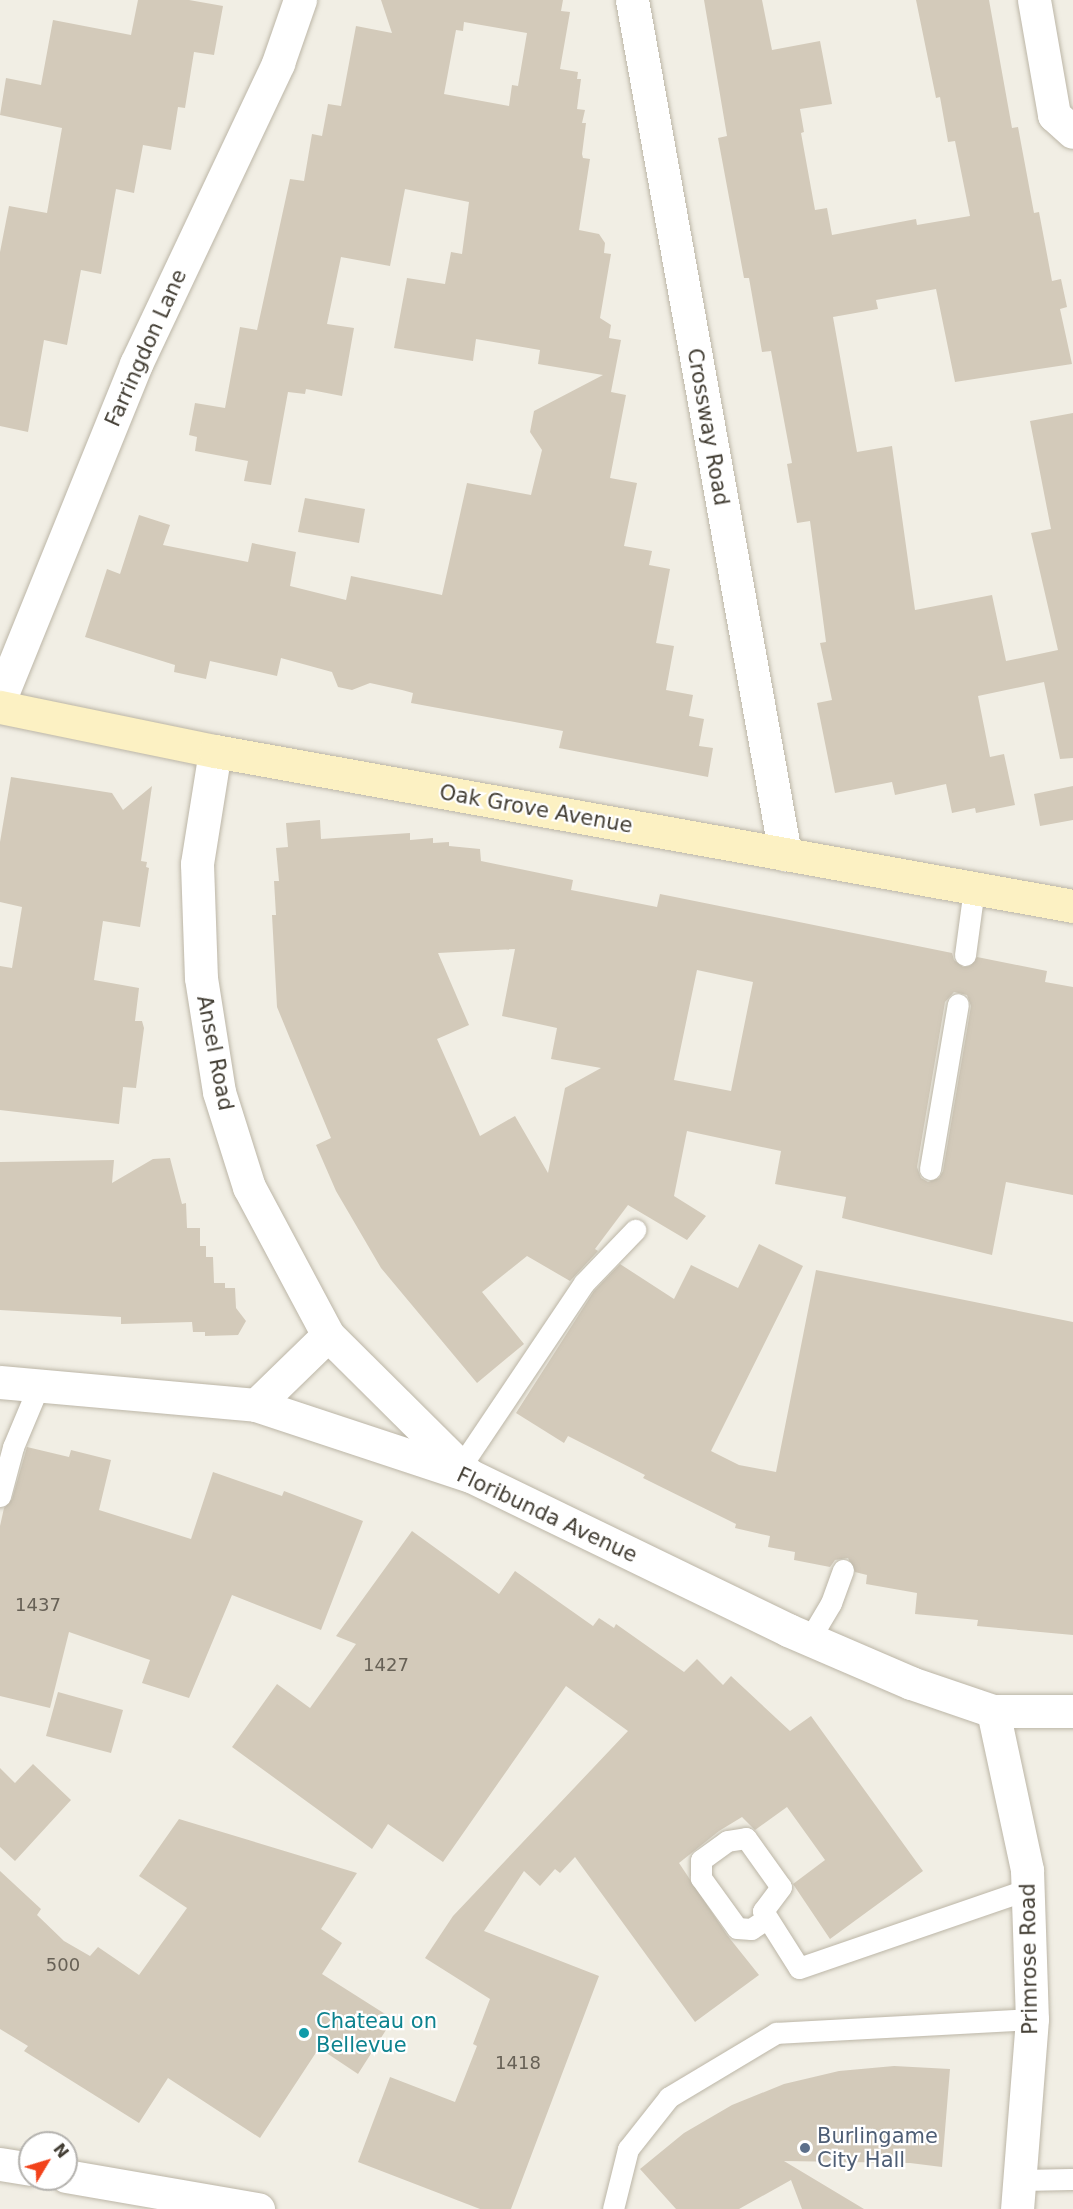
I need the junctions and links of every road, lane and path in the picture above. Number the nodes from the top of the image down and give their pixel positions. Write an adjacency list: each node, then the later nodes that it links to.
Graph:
1 (300, 0): 5 (street, Farringdon Lane)
2 (632, 0): 8 (street, Crossway Road)
3 (1034, 0): 4 (street)
4 (1073, 132)
5 (0, 699)
6 (0, 707): 7 (street, Oak Grove Avenue)
7 (215, 750): 8 (street, Oak Grove Avenue); 15 (street, Ansel Road)
8 (785, 854): 9 (street, Oak Grove Avenue)
9 (974, 888): 10 (street, Oak Grove Avenue); 11 (lane)
10 (1073, 906)
11 (965, 955)
12 (958, 1004): 13 (lane)
13 (930, 1169)
14 (635, 1230): 19 (lane)
15 (328, 1335): 18 (street); 19 (street, Ansel Road)
16 (0, 1382): 17 (street, Floribunda Avenue)
17 (39, 1385): 18 (street, Floribunda Avenue); 20 (lane)
18 (256, 1405): 19 (street, Floribunda Avenue)
19 (466, 1471): 22 (street, Floribunda Avenue)
20 (0, 1496)
21 (843, 1570): 22 (lane)
22 (809, 1640): 23 (street, Floribunda Avenue)
23 (993, 1711): 24 (street, Floribunda Avenue); 25 (street, Primrose Road)
24 (1073, 1711)
25 (1028, 1889): 26 (lane); 27 (street, Primrose Road)
26 (766, 1918)
27 (1032, 2019): 32 (street, Primrose Road); 34 (lane)
28 (0, 2164): 29 (street)
29 (18, 2167)
30 (78, 2178): 33 (street)
31 (1073, 2179): 32 (lane)
32 (1018, 2195)
33 (258, 2209)
34 (613, 2209)

